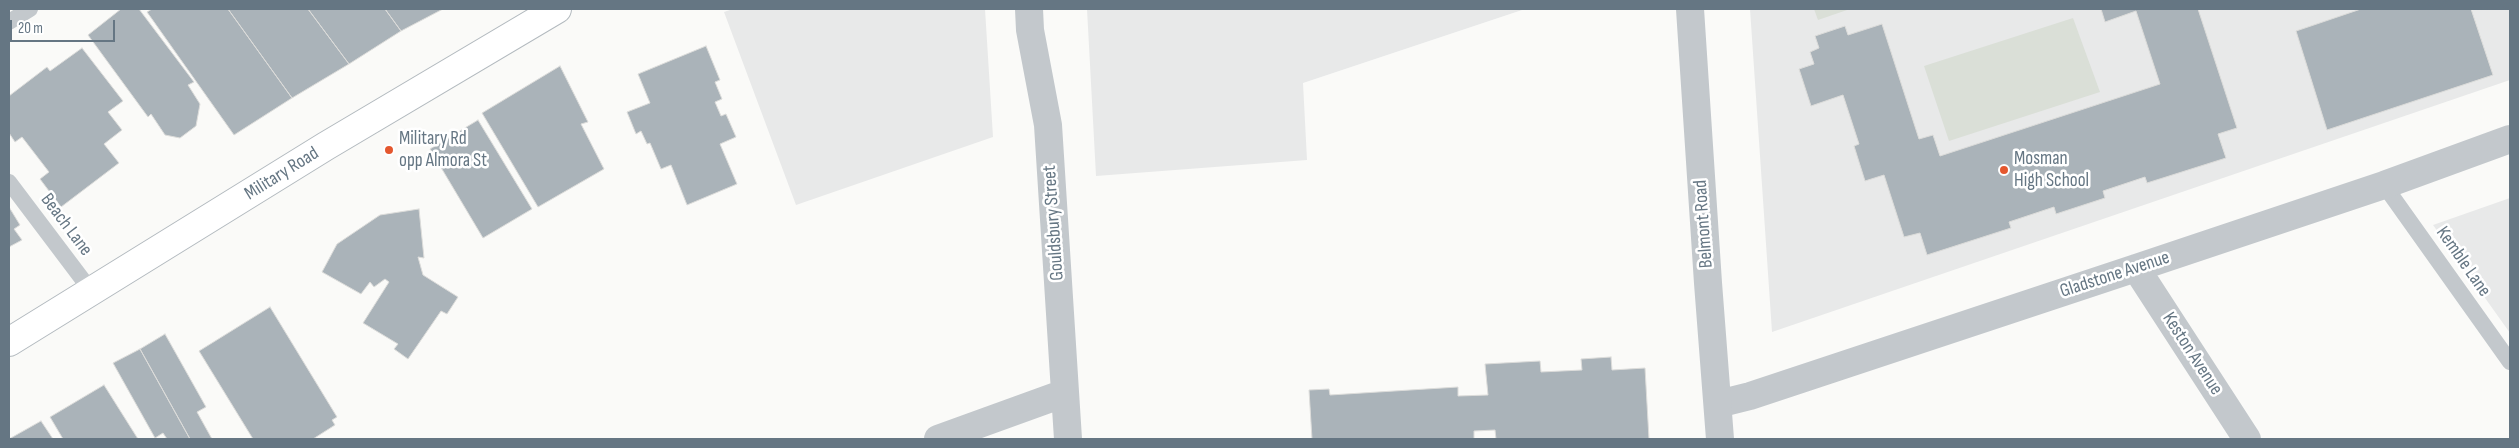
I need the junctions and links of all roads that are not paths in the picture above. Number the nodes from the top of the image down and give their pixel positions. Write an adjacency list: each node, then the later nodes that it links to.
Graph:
1 (30, 9): 5 (lane)
2 (557, 9): 10 (main road, Military Road)
3 (1029, 9): 13 (street, Gouldsbury Street)
4 (1690, 9): 14 (street, Belmont Road)
5 (9, 22)
6 (2510, 139): 8 (street, Gladstone Avenue)
7 (9, 182): 10 (lane, Beach Lane)
8 (2384, 185): 9 (street, Gladstone Avenue); 12 (lane, Kemble Lane)
9 (2136, 268): 14 (street, Gladstone Avenue); 18 (street, Keston Avenue)
10 (92, 292): 11 (main road, Military Road)
11 (9, 342)
12 (2510, 362)
13 (1065, 393): 15 (street); 16 (street, Gouldsbury Street)
14 (1718, 404): 17 (street, Belmont Road)
15 (938, 439)
16 (1068, 439)
17 (1720, 439)
18 (2247, 439)

